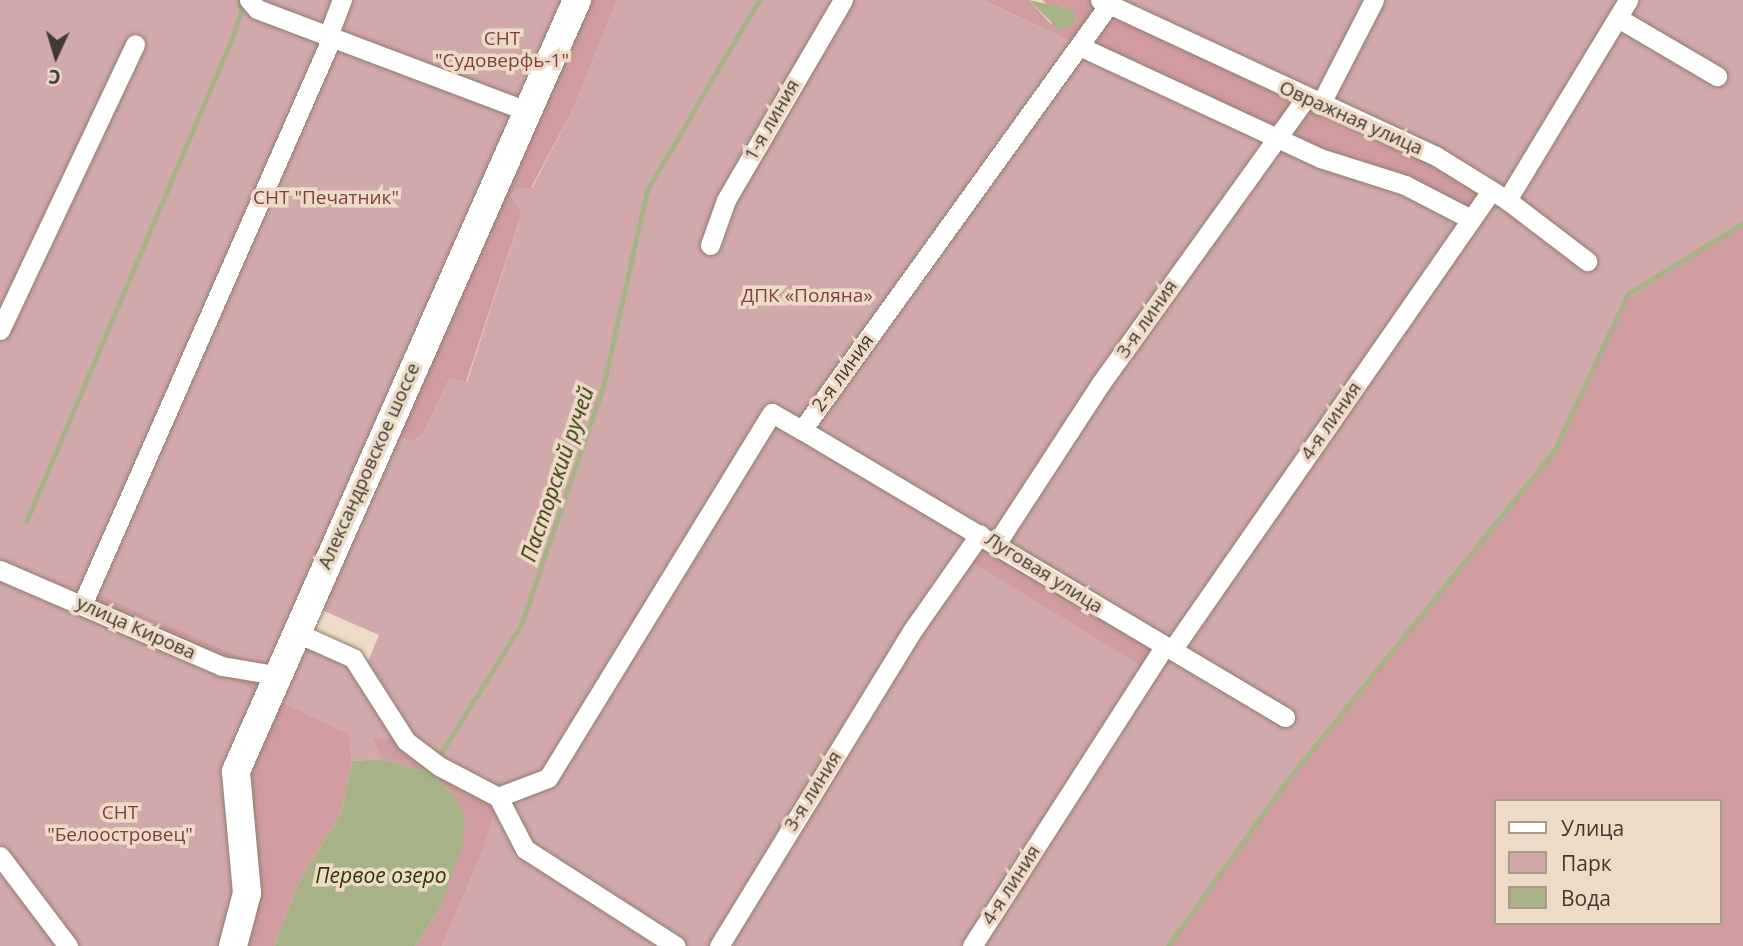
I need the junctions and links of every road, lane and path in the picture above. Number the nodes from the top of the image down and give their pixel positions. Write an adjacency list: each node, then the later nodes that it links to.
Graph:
1 (249, 0): 9 (street)
2 (342, 0): 9 (street)
3 (577, 0): 14 (street, Александровское шоссе)
4 (843, 0): 18 (street, 1-я линия)
5 (1374, 0): 13 (street, 3-я линия)
6 (1628, 0): 8 (street, 4-я линия)
7 (1107, 2): 11 (street, 2-я линия); 13 (street, Овражная улица)
8 (1618, 18): 12 (street); 16 (street, 4-я линия)
9 (330, 37): 14 (street); 25 (street)
10 (135, 44): 20 (street)
11 (1079, 46): 15 (street); 22 (street, 2-я линия)
12 (1717, 76)
13 (1312, 102): 15 (street, 3-я линия); 16 (street, Овражная улица)
14 (529, 112): 26 (street, Александровское шоссе)
15 (1277, 136): 17 (street); 23 (street, 3-я линия)
16 (1499, 196): 17 (street, 4-я линия); 19 (street, Овражная улица)
17 (1471, 219): 27 (street, 4-я линия)
18 (710, 245)
19 (1587, 261)
20 (7, 296): 21 (street)
21 (0, 330)
22 (802, 430): 23 (street, Луговая улица); 30 (street, 2-я линия)
23 (988, 539): 27 (street, Луговая улица); 35 (street, 3-я линия)
24 (0, 570): 25 (street, улица Кирова)
25 (82, 605): 28 (street, улица Кирова)
26 (295, 632): 28 (street, Александровское шоссе); 30 (street)
27 (1168, 649): 29 (street, Луговая улица); 36 (street, 4-я линия)
28 (275, 675): 33 (street, Александровское шоссе)
29 (1285, 717)
30 (499, 797): 34 (street)
31 (3, 866): 32 (street)
32 (68, 946)
33 (233, 946)
34 (676, 946)
35 (719, 946)
36 (972, 946)

